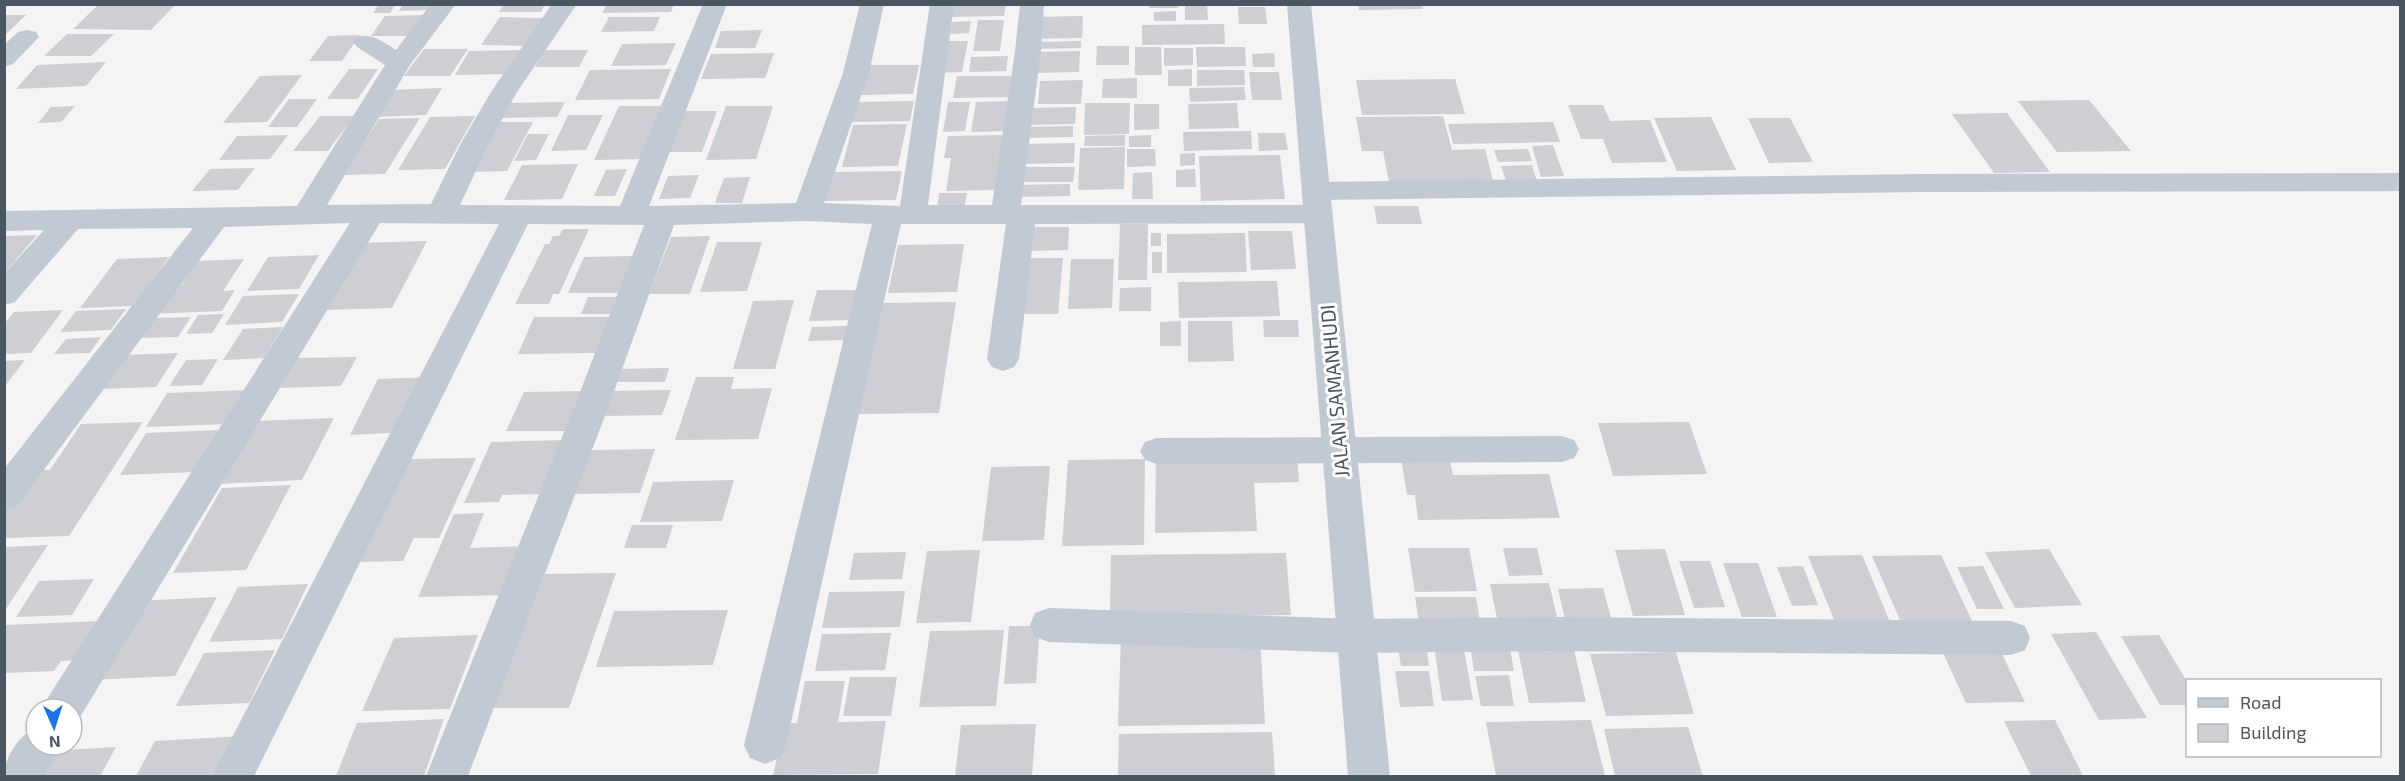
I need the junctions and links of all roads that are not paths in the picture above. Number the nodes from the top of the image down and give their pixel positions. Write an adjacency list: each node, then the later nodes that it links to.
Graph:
1 (444, 4): 11 (street)
2 (565, 4): 16 (street)
3 (715, 4): 20 (street)
4 (872, 4): 14 (street)
5 (942, 4): 18 (street)
6 (1032, 4): 21 (street)
7 (1299, 4): 13 (street, JALAN SAMANHUDI)
8 (27, 38): 10 (street)
9 (366, 42): 11 (street)
10 (4, 59)
11 (399, 63): 19 (street)
12 (2400, 182): 13 (street)
13 (1317, 202): 21 (street); 29 (street, JALAN SAMANHUDI)
14 (807, 212): 18 (street); 20 (street)
15 (371, 213): 16 (street); 19 (street); 34 (street)
16 (441, 214): 17 (street)
17 (519, 214): 20 (street); 38 (street)
18 (901, 214): 21 (street); 35 (street)
19 (306, 215): 22 (street)
20 (647, 215): 39 (street)
21 (1013, 215): 26 (street)
22 (216, 219): 23 (street); 30 (street)
23 (70, 220): 24 (street); 25 (street)
24 (4, 221)
25 (4, 294)
26 (1003, 359)
27 (1562, 449): 29 (street)
28 (1157, 451): 29 (street)
29 (1339, 451): 32 (street, JALAN SAMANHUDI)
30 (4, 496)
31 (1049, 625): 32 (street)
32 (1356, 636): 33 (street); 40 (street, JALAN SAMANHUDI)
33 (2011, 638)
34 (70, 697)
35 (765, 746)
36 (34, 757): 37 (street)
37 (21, 777)
38 (233, 777)
39 (447, 777)
40 (1369, 777)

